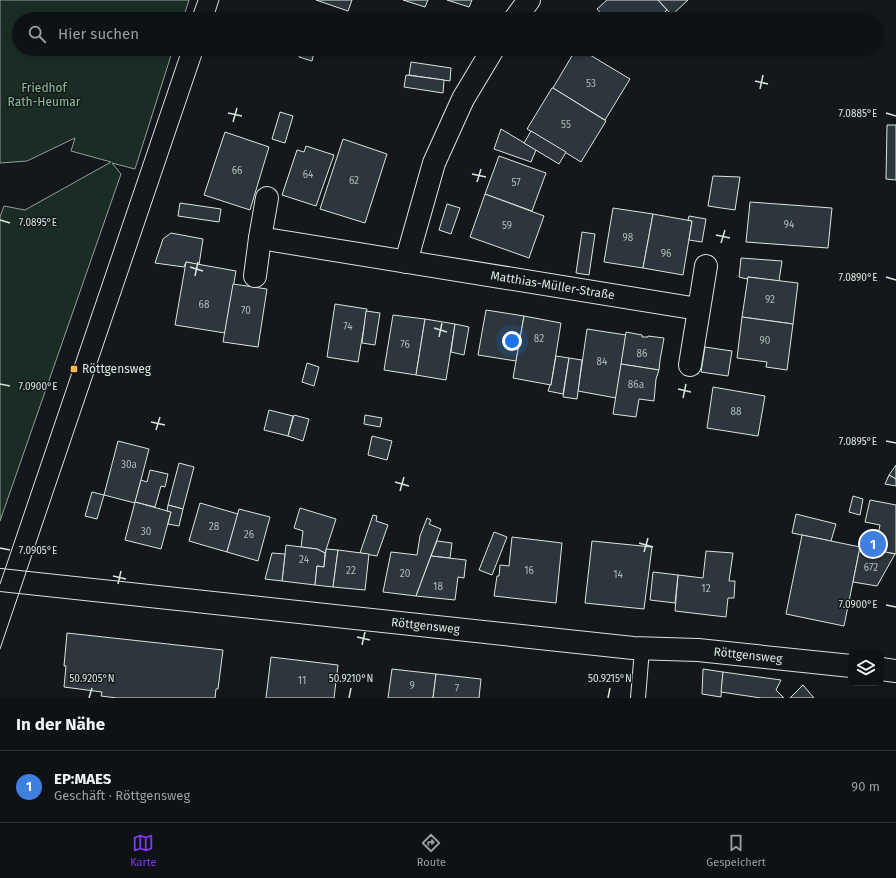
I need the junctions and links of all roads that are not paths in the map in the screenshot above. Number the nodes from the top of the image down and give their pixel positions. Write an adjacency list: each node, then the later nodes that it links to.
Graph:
1 (529, 0): 2 (street)
2 (520, 12)
3 (489, 56): 6 (street)
4 (267, 198): 5 (street)
5 (260, 238): 6 (street, Matthias-Müller-Straße); 8 (street)
6 (406, 262): 9 (street, Matthias-Müller-Straße)
7 (706, 266): 9 (street)
8 (255, 276)
9 (698, 309): 10 (street)
10 (690, 365)
11 (0, 580): 12 (street, Röttgensweg)
12 (642, 649): 13 (street, Röttgensweg); 16 (lane)
13 (848, 666)
14 (884, 669): 15 (street)
15 (896, 671)
16 (638, 698)

